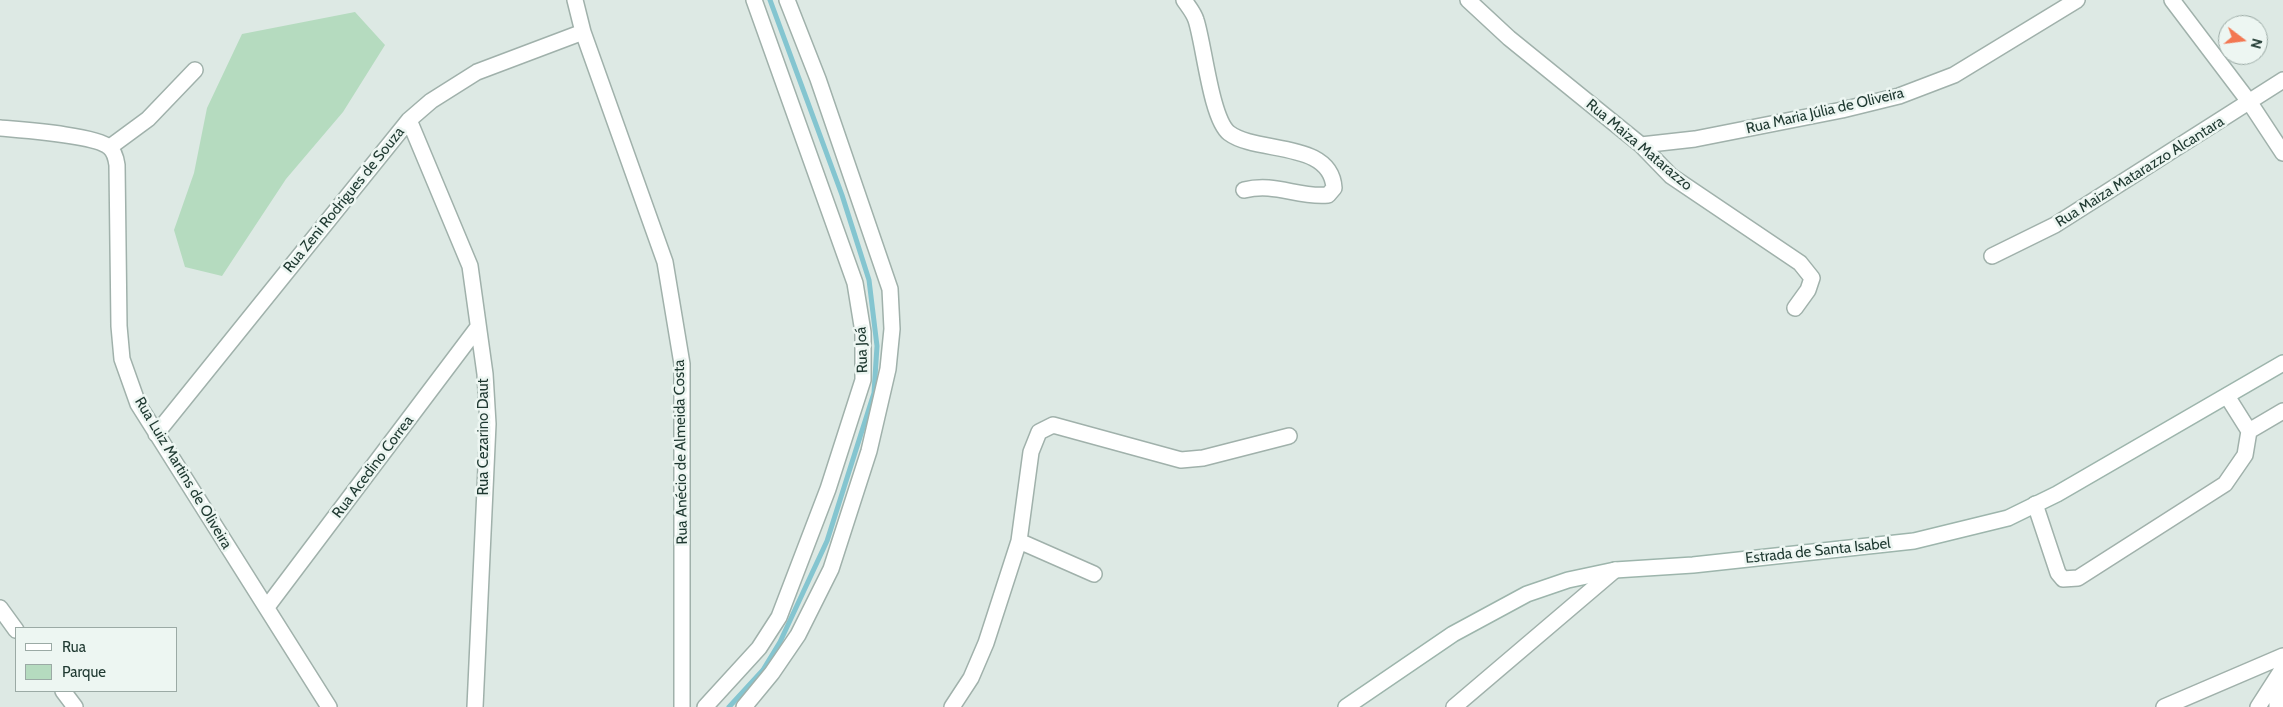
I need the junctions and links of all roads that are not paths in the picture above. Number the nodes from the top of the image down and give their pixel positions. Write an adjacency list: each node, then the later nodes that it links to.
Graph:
1 (575, 0): 8 (street, Rua Anécio de Almeida Costa)
2 (754, 0): 41 (street, Rua Joá)
3 (787, 0): 42 (street, Rua Joá)
4 (1184, 0): 17 (street)
5 (1468, 0): 14 (street, Rua Maiza Matarazzo)
6 (2076, 0): 14 (street, Rua Maria Júlia de Oliveira)
7 (2172, 0): 11 (street)
8 (583, 32): 12 (street, Rua Zeni Rodrigues de Souza); 40 (street, Rua Anécio de Almeida Costa)
9 (195, 70): 15 (street)
10 (2283, 80): 11 (street, Rua Maiza Matarazzo Alcantara)
11 (2250, 103): 16 (street); 18 (street, Rua Maiza Matarazzo Alcantara)
12 (409, 120): 20 (street, Rua Cezarino Daut); 25 (street, Rua Zeni Rodrigues de Souza)
13 (0, 128): 15 (street)
14 (1641, 145): 19 (street, Rua Maiza Matarazzo)
15 (110, 147): 25 (street, Rua Luiz Martins de Oliveira)
16 (2283, 153)
17 (1244, 190)
18 (1992, 256)
19 (1795, 308)
20 (478, 327): 31 (street, Rua Acedino Correa); 39 (street, Rua Cezarino Daut)
21 (2283, 363): 22 (street, Estrada de Santa Isabel)
22 (2227, 396): 24 (street); 27 (street, Estrada de Santa Isabel)
23 (2283, 411): 24 (street)
24 (2249, 431): 27 (street)
25 (156, 434): 31 (street, Rua Luiz Martins de Oliveira)
26 (1289, 436): 28 (street)
27 (2036, 504): 29 (street, Estrada de Santa Isabel)
28 (1019, 541): 30 (street); 43 (street)
29 (1616, 570): 44 (street, Estrada de Santa Isabel); 45 (street)
30 (1094, 574)
31 (267, 607): 38 (street, Rua Luiz Martins de Oliveira)
32 (0, 608): 33 (street)
33 (15, 629)
34 (2283, 656): 46 (street)
35 (2280, 674): 47 (street); 48 (street)
36 (64, 692): 37 (street)
37 (75, 707)
38 (329, 707)
39 (475, 707)
40 (682, 707)
41 (705, 707)
42 (744, 707)
43 (952, 707)
44 (1346, 707)
45 (1454, 707)
46 (2164, 707)
47 (2258, 707)
48 (2277, 707)

